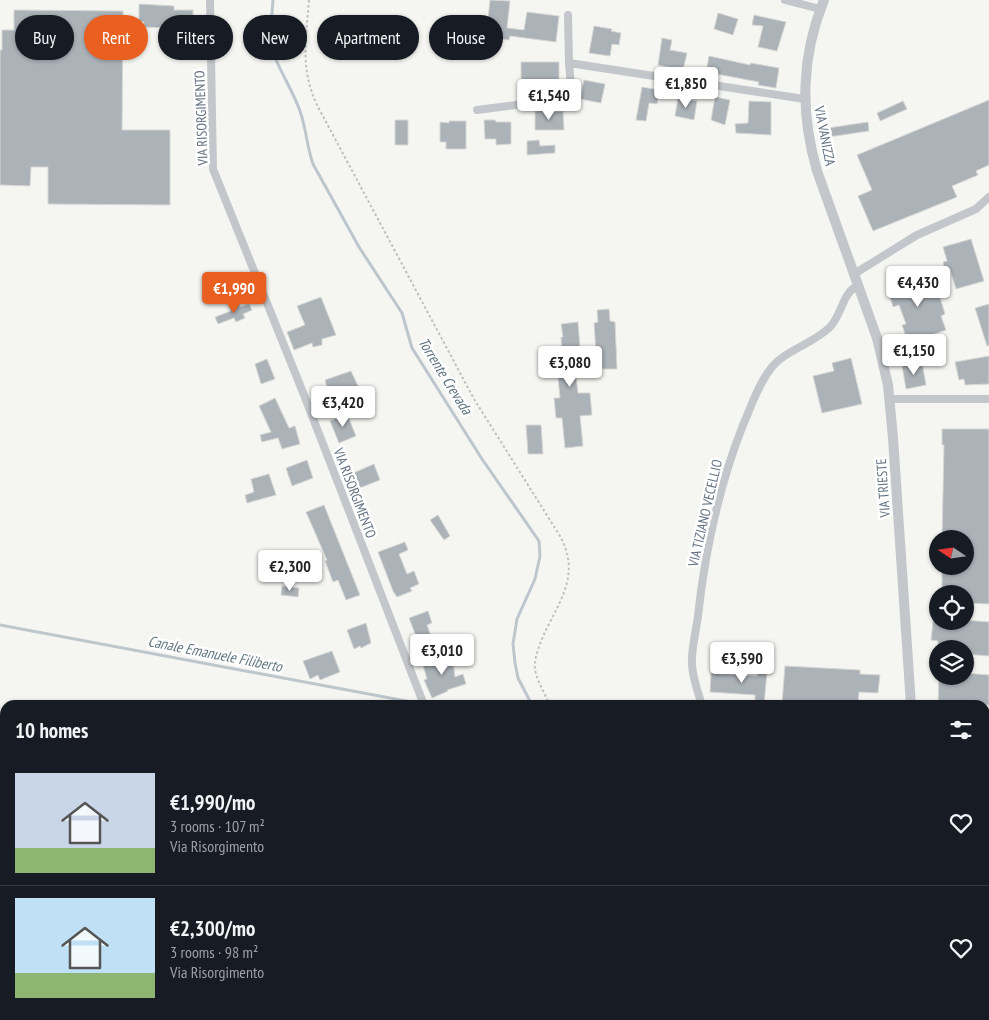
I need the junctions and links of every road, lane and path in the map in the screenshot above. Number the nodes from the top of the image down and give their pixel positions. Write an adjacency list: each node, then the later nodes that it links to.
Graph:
1 (210, 0): 14 (street, VIA RISORGIMENTO)
2 (309, 0): 15 (path)
3 (785, 0): 4 (street)
4 (822, 4): 7 (street, VIA VANIZZA)
5 (568, 16): 6 (street)
6 (569, 63): 7 (street); 8 (street)
7 (804, 99): 10 (street, VIA VANIZZA)
8 (477, 110)
9 (989, 198): 10 (street)
10 (854, 274): 11 (street, VIA TRIESTE)
11 (859, 285): 12 (street, VIA TRIESTE); 16 (street, VIA TIZIANO VECELLIO)
12 (890, 399): 13 (street); 17 (street, VIA TRIESTE)
13 (989, 399)
14 (422, 700)
15 (547, 700)
16 (700, 700)
17 (911, 700)

